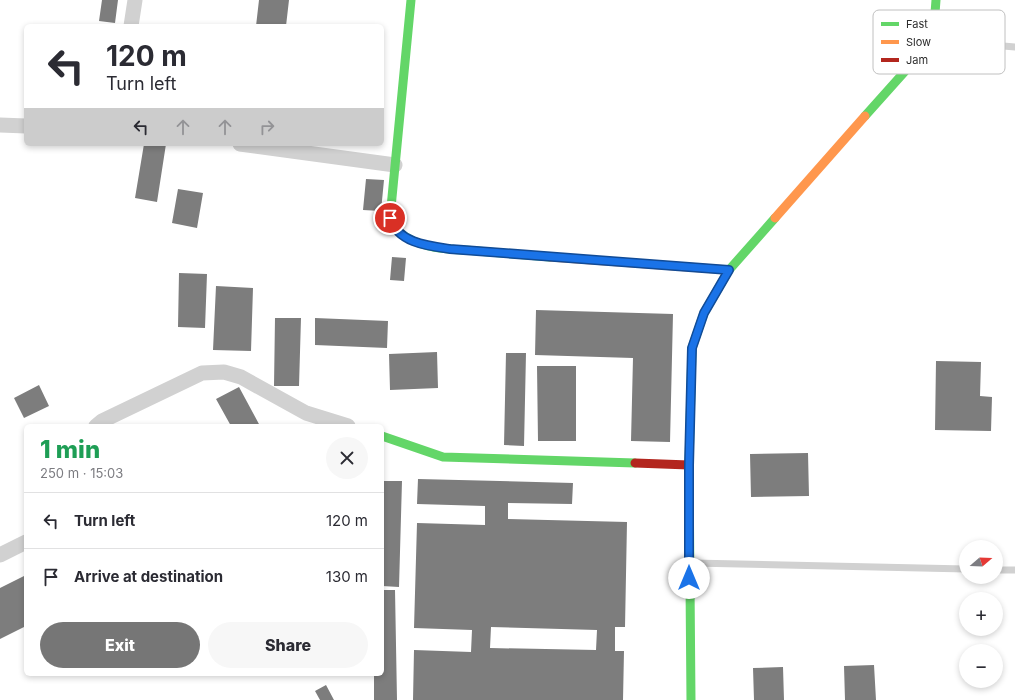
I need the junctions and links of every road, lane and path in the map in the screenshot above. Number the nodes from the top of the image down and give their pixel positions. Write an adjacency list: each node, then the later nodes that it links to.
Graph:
1 (135, 0): 5 (street)
2 (411, 0): 12 (street)
3 (936, 0): 4 (street)
4 (936, 10)
5 (131, 24)
6 (1005, 47): 7 (lane)
7 (1015, 48)
8 (904, 74): 13 (street)
9 (0, 125): 10 (street)
10 (24, 126)
11 (255, 146): 12 (street)
12 (395, 165): 13 (street)
13 (729, 270): 17 (street)
14 (98, 424): 15 (street)
15 (342, 424)
16 (384, 437): 17 (street)
17 (689, 465): 20 (street)
18 (24, 543): 19 (street)
19 (0, 555)
20 (689, 563): 21 (lane); 24 (street)
21 (959, 569)
22 (1003, 570): 23 (lane)
23 (1015, 570)
24 (690, 700)

